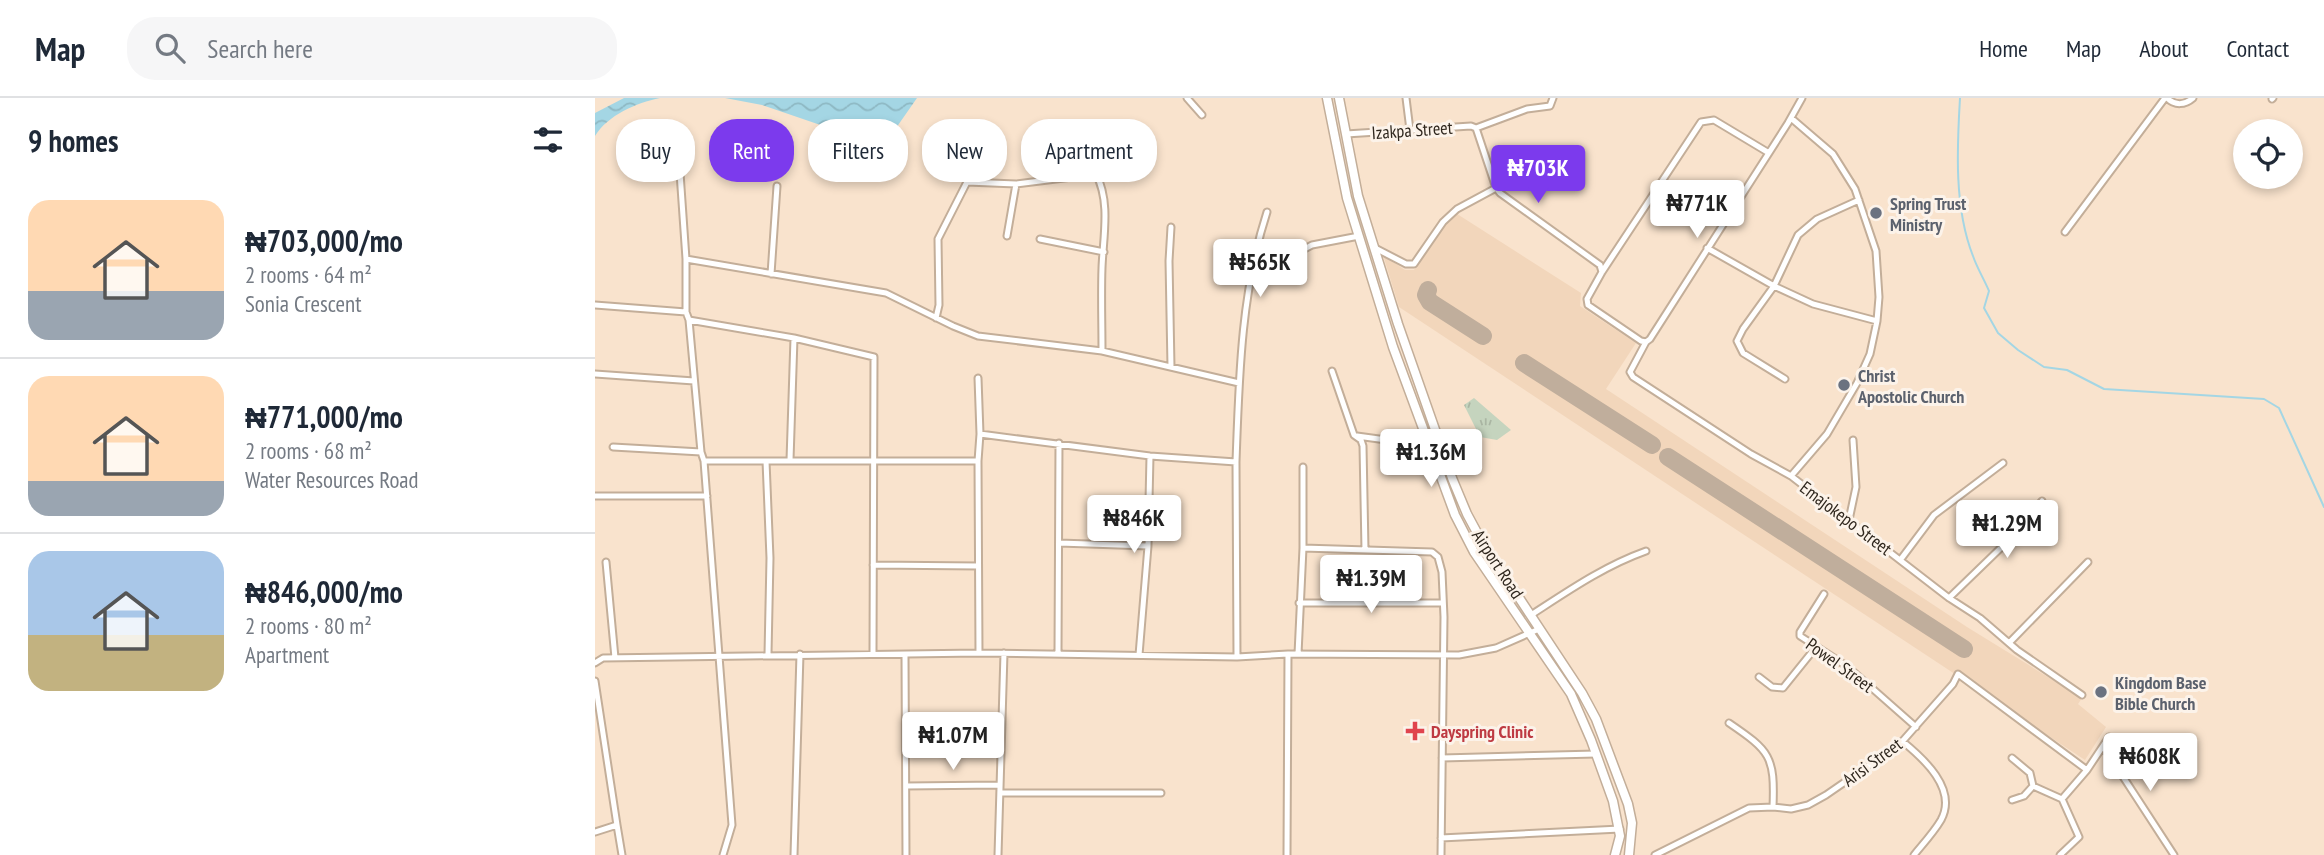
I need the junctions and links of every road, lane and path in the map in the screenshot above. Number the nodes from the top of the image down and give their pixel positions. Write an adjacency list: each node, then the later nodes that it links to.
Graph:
1 (1187, 98): 9 (street)
2 (1327, 98): 24 (main road, Airport Road)
3 (1339, 98): 13 (main road, Airport Road)
4 (1406, 98): 12 (street)
5 (1553, 98): 11 (street, Izakpa Street)
6 (1802, 98): 10 (street)
7 (2166, 98): 8 (street); 22 (street)
8 (2193, 98)
9 (1202, 115)
10 (1791, 118): 14 (street); 19 (street)
11 (1476, 128): 12 (street, Izakpa Street); 18 (street)
12 (1410, 130): 13 (street, Izakpa Street)
13 (1346, 134): 26 (main road, Airport Road)
14 (1769, 153): 27 (street); 30 (street)
15 (681, 182): 29 (street)
16 (1016, 184): 23 (street); 28 (street); 36 (street)
17 (776, 186): 31 (street)
18 (1496, 188): 26 (street); 30 (street)
19 (1859, 200): 33 (street); 38 (street)
20 (1268, 212): 32 (street)
21 (1171, 228): 42 (street)
22 (2065, 232)
23 (1007, 236)
24 (1359, 236): 32 (street); 50 (main road, Airport Road)
25 (1040, 239): 28 (street)
26 (1374, 247): 47 (main road, Airport Road)
27 (1707, 248): 33 (street); 40 (street)
28 (1104, 252): 41 (street)
29 (686, 259): 31 (street); 35 (street)
30 (1602, 272): 40 (street)
31 (771, 274): 36 (street)
32 (1251, 277): 49 (street)
33 (1774, 286): 38 (street); 46 (street)
34 (595, 305): 35 (street)
35 (686, 312): 37 (street)
36 (936, 318): 41 (street)
37 (689, 320): 39 (street); 48 (street)
38 (1877, 321): 67 (street)
39 (794, 338): 59 (street); 60 (street)
40 (1646, 342): 67 (street, Emajokepo Street)
41 (1102, 351): 42 (street)
42 (1171, 367): 49 (street)
43 (1332, 371): 52 (street)
44 (595, 374): 48 (street)
45 (978, 378): 51 (street)
46 (1785, 379)
47 (1416, 380): 50 (main road); 86 (main road, Airport Road)
48 (694, 382): 57 (street)
49 (1239, 383): 64 (street)
50 (1407, 384): 55 (main road, Airport Road)
51 (980, 434): 54 (street); 63 (street)
52 (1354, 435): 55 (street); 75 (street)
53 (1853, 440): 71 (street)
54 (1059, 443): 58 (street); 72 (street)
55 (1430, 446): 88 (main road, Airport Road)
56 (613, 447): 57 (street)
57 (701, 452): 61 (street)
58 (1150, 456): 64 (street); 73 (street)
59 (790, 460): 60 (street); 62 (street)
60 (873, 460): 63 (street); 80 (street)
61 (704, 461): 62 (street); 69 (street)
62 (766, 461): 94 (street)
63 (978, 461): 81 (street)
64 (1236, 462): 103 (street)
65 (2003, 463): 77 (street)
66 (1303, 467): 74 (street)
67 (1791, 476): 71 (street, Emajokepo Street)
68 (595, 496): 69 (street)
69 (707, 496): 93 (street)
70 (2042, 501): 83 (street)
71 (1849, 520): 77 (street, Emajokepo Street)
72 (1059, 543): 73 (street); 98 (street)
73 (1148, 546): 101 (street)
74 (1303, 548): 75 (street); 84 (street)
75 (1365, 550): 85 (street)
76 (1646, 551): 86 (street)
77 (1901, 559): 83 (street, Emajokepo Street)
78 (606, 562): 104 (street)
79 (2088, 562): 89 (street)
80 (873, 565): 81 (street); 96 (street)
81 (978, 566): 91 (street)
82 (1824, 594): 90 (street, Powel Street)
83 (1949, 598): 89 (street, Emajokepo Street)
84 (1299, 603): 85 (street); 100 (street)
85 (1443, 603): 102 (street)
86 (1531, 615): 87 (main road, Airport Road)
87 (1539, 629): 88 (street); 138 (main road, Airport Road)
88 (1529, 635): 102 (street); 114 (main road, Airport Road)
89 (2010, 642): 108 (street, Emajokepo Street)
90 (1817, 647): 106 (street); 110 (street, Powel Street)
91 (979, 653): 92 (street); 97 (street)
92 (1004, 653): 98 (street); 118 (street)
93 (719, 654): 94 (street); 104 (street); 131 (street)
94 (768, 654): 95 (street)
95 (800, 654): 96 (street); 132 (street)
96 (873, 654): 97 (street)
97 (905, 654): 119 (street)
98 (1058, 654): 101 (street)
99 (1288, 654): 100 (street); 103 (street); 135 (street)
100 (1298, 654): 102 (street)
101 (1139, 655): 103 (street)
102 (1443, 655): 115 (street)
103 (1237, 657)
104 (615, 658): 105 (street)
105 (595, 663)
106 (1759, 677)
107 (595, 681): 126 (street)
108 (2082, 695)
109 (1729, 723): 125 (street)
110 (1916, 727): 112 (street, Arisi Street); 117 (street, Arisi Street)
111 (2109, 737): 113 (street)
112 (1902, 741): 125 (street, Arisi Street); 140 (street)
113 (2103, 746): 117 (street); 142 (street)
114 (1597, 754): 115 (street); 127 (main road, Airport Road)
115 (1442, 758): 129 (street)
116 (2012, 758): 120 (street)
117 (2087, 770): 123 (street)
118 (1000, 785): 119 (street); 121 (street)
119 (906, 786): 133 (street)
120 (2033, 786): 123 (street); 124 (street)
121 (1000, 793): 122 (street); 134 (street)
122 (1161, 793)
123 (2062, 799): 141 (street)
124 (2012, 800)
125 (1773, 807): 139 (street, Arisi Street)
126 (617, 825): 128 (street); 130 (street)
127 (1620, 829): 129 (street); 137 (main road, Airport Road)
128 (595, 832)
129 (1441, 838): 136 (street)
130 (622, 855)
131 (723, 855)
132 (794, 855)
133 (906, 855)
134 (998, 855)
135 (1287, 855)
136 (1441, 855)
137 (1615, 855)
138 (1629, 855)
139 (1655, 855)
140 (1914, 855)
141 (2060, 855)
142 (2174, 855)

